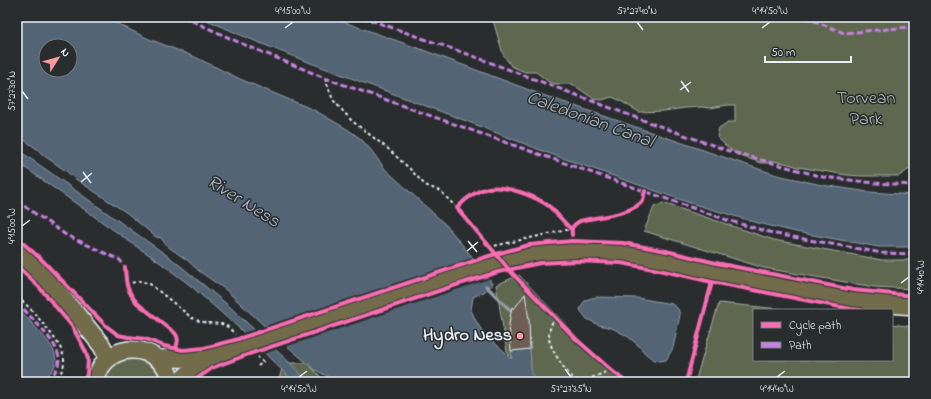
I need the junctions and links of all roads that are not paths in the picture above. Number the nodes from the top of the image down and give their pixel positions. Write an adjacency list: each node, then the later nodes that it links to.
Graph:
1 (17, 253): 3 (main road)
2 (914, 306): 4 (main road, bridge)
3 (108, 359): 5 (main road); 6 (main road)
4 (205, 359): 5 (main road); 8 (main road)
5 (159, 360): 7 (main road)
6 (96, 382)
7 (171, 382)
8 (179, 382)

